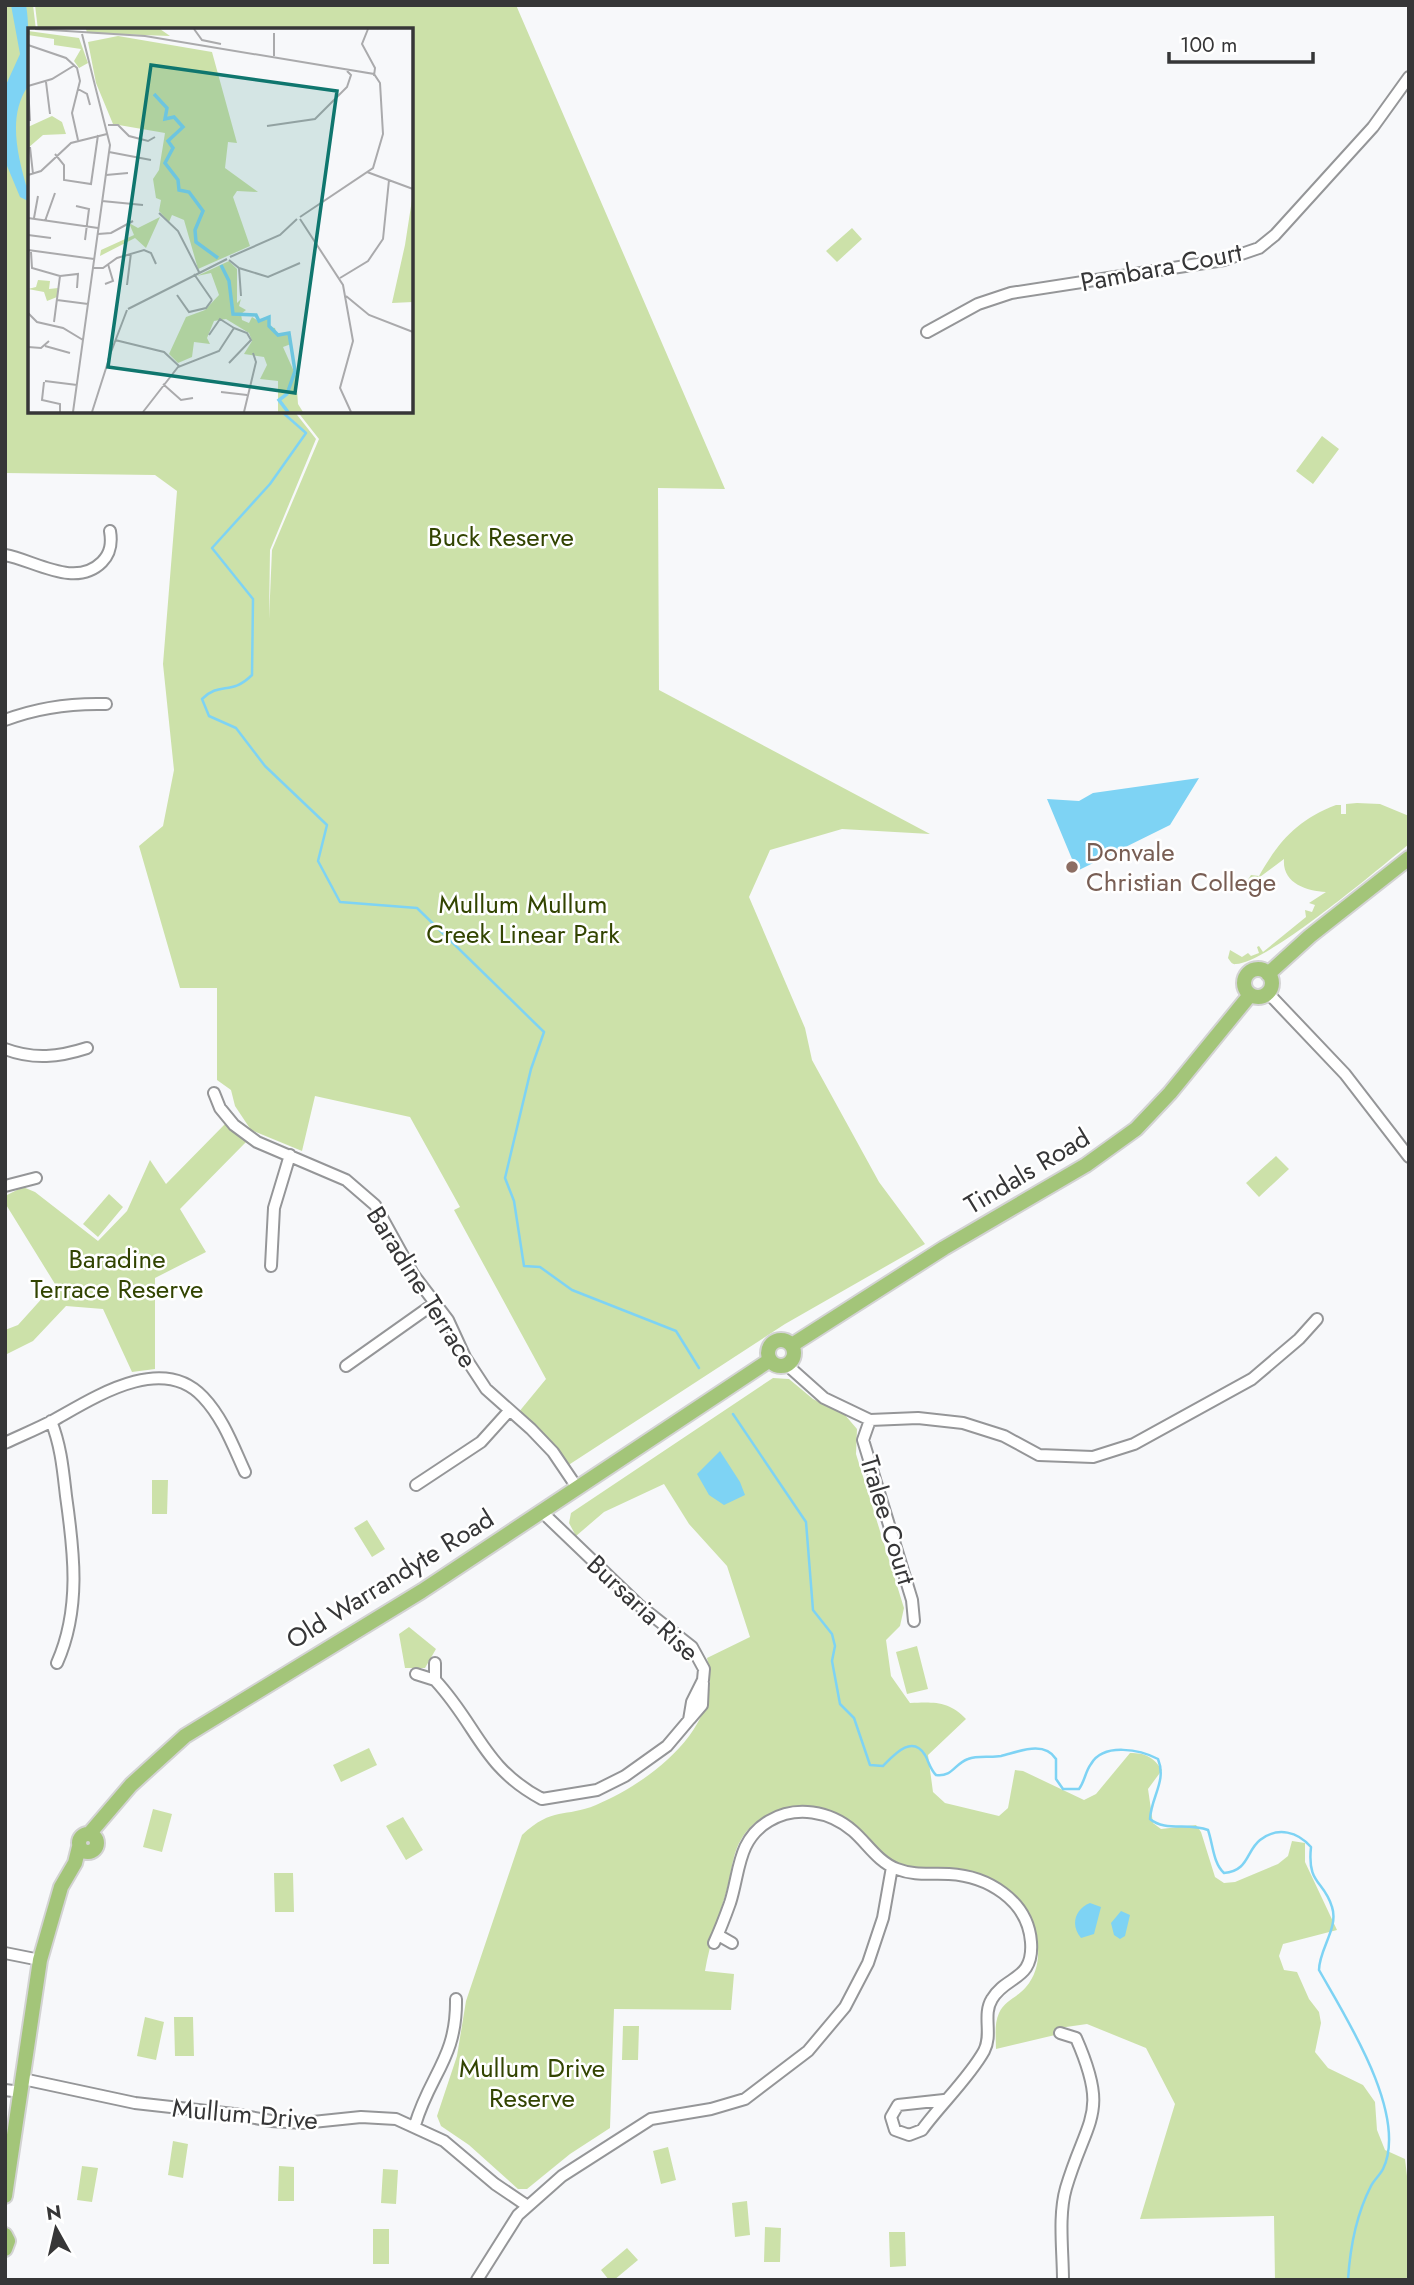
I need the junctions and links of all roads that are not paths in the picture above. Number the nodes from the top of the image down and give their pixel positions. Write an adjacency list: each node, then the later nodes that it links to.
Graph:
1 (1409, 77): 2 (street, Pambara Court)
2 (927, 332)
3 (110, 531): 4 (street)
4 (5, 555)
5 (106, 704): 6 (street)
6 (5, 720)
7 (1409, 858): 8 (main road)
8 (1268, 974): 9 (main road); 10 (main road)
9 (1268, 993): 10 (main road); 15 (street)
10 (1250, 995): 21 (main road, Tindals Road)
11 (88, 1048): 12 (street)
12 (5, 1049)
13 (214, 1093): 14 (street, Baradine Terrace)
14 (290, 1155): 18 (street); 19 (street, Baradine Terrace)
15 (1409, 1157)
16 (36, 1178): 17 (street)
17 (5, 1186)
18 (271, 1266)
19 (435, 1303): 24 (street); 25 (street, Baradine Terrace)
20 (1317, 1319): 26 (street)
21 (792, 1345): 22 (main road); 23 (main road)
22 (770, 1360): 23 (main road); 31 (main road, Old Warrandyte Road)
23 (787, 1365): 26 (street)
24 (346, 1366)
25 (509, 1411): 30 (street); 31 (street, Baradine Terrace)
26 (870, 1420): 33 (street, Tralee Court)
27 (51, 1421): 28 (street); 29 (street); 34 (street)
28 (5, 1443)
29 (245, 1472)
30 (416, 1485)
31 (576, 1486): 32 (main road, Old Warrandyte Road)
32 (541, 1511): 37 (street, Bursaria Rise); 41 (main road, Old Warrandyte Road)
33 (914, 1621)
34 (57, 1662)
35 (435, 1663): 37 (street)
36 (416, 1674): 37 (street)
37 (435, 1680)
38 (892, 1867): 39 (street); 46 (street); 49 (street)
39 (733, 1943)
40 (5, 1953): 41 (street)
41 (40, 1960): 44 (main road, Old Warrandyte Road)
42 (456, 1999): 47 (street)
43 (1060, 2032): 53 (street)
44 (22, 2085): 45 (street, Mullum Drive); 47 (street, Mullum Drive); 48 (main road, Old Warrandyte Road)
45 (5, 2090)
46 (944, 2100): 46 (street)
47 (415, 2125): 49 (street, Mullum Drive)
48 (5, 2196)
49 (526, 2205): 52 (street)
50 (5, 2234): 51 (main road)
51 (5, 2249)
52 (477, 2280)
53 (1063, 2280)

